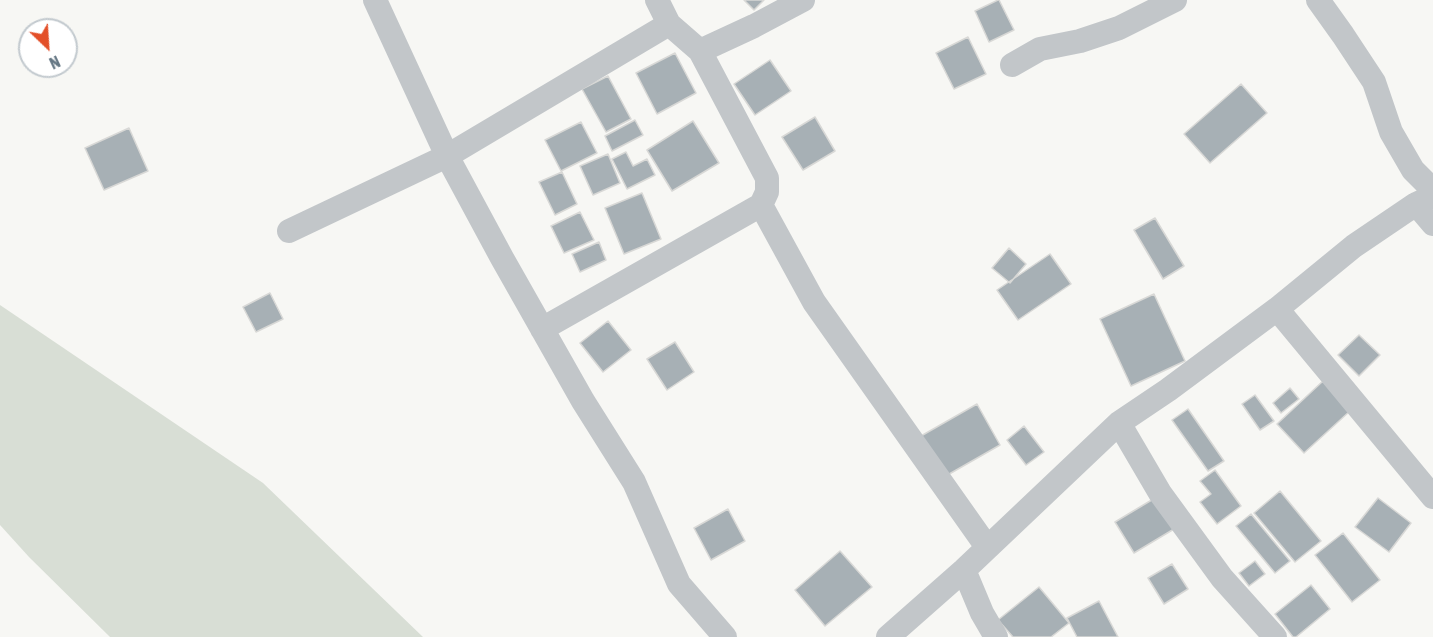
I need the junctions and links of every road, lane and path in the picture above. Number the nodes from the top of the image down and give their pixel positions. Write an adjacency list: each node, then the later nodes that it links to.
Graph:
1 (375, 0): 9 (street)
2 (657, 0): 6 (street)
3 (803, 0): 7 (street)
4 (1174, 0): 8 (street)
5 (1318, 0): 10 (street)
6 (669, 24): 7 (street); 9 (street)
7 (700, 51): 11 (street)
8 (1012, 65)
9 (447, 156): 13 (street); 15 (street)
10 (1427, 197): 12 (street); 14 (street)
11 (761, 205): 15 (street); 18 (street)
12 (1433, 224)
13 (289, 231)
14 (1277, 309): 16 (street); 17 (street)
15 (542, 329): 20 (street)
16 (1119, 423): 18 (street); 23 (street)
17 (1433, 497)
18 (987, 547): 19 (street)
19 (964, 570): 21 (street); 22 (street)
20 (725, 637)
21 (888, 637)
22 (996, 637)
23 (1275, 637)

